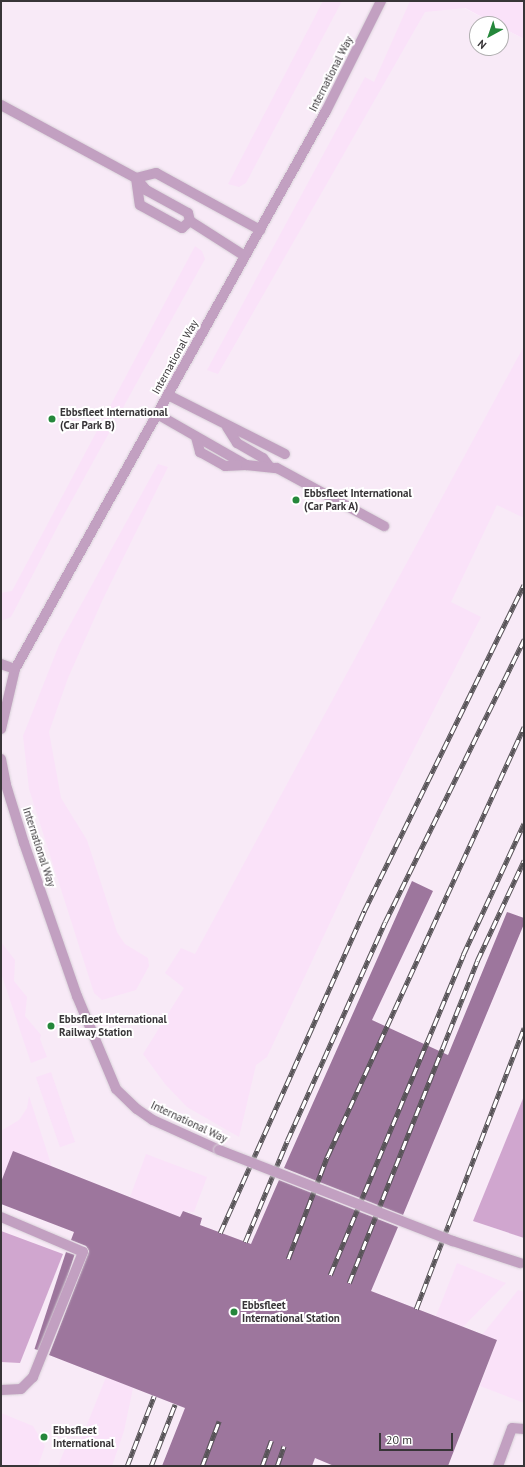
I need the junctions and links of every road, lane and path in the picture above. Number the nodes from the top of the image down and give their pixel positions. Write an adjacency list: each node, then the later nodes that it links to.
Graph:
1 (381, 1): 5 (street, International Way)
2 (1, 105): 3 (street)
3 (136, 178): 4 (street); 4 (street); 5 (street)
4 (190, 221): 6 (street)
5 (260, 230): 6 (street, International Way)
6 (245, 256): 7 (street, International Way)
7 (168, 395): 8 (street, International Way); 9 (street)
8 (157, 414): 11 (street); 14 (street, International Way)
9 (227, 427): 10 (street); 11 (street)
10 (285, 454)
11 (269, 466): 12 (street)
12 (384, 526)
13 (1, 664): 14 (street)
14 (15, 669): 15 (street, International Way)
15 (1, 729)
16 (1, 759): 18 (street, International Way, bridge)
17 (1, 1217): 19 (street)
18 (523, 1265)
19 (1, 1390)
20 (524, 1429): 21 (street)
21 (498, 1466)

